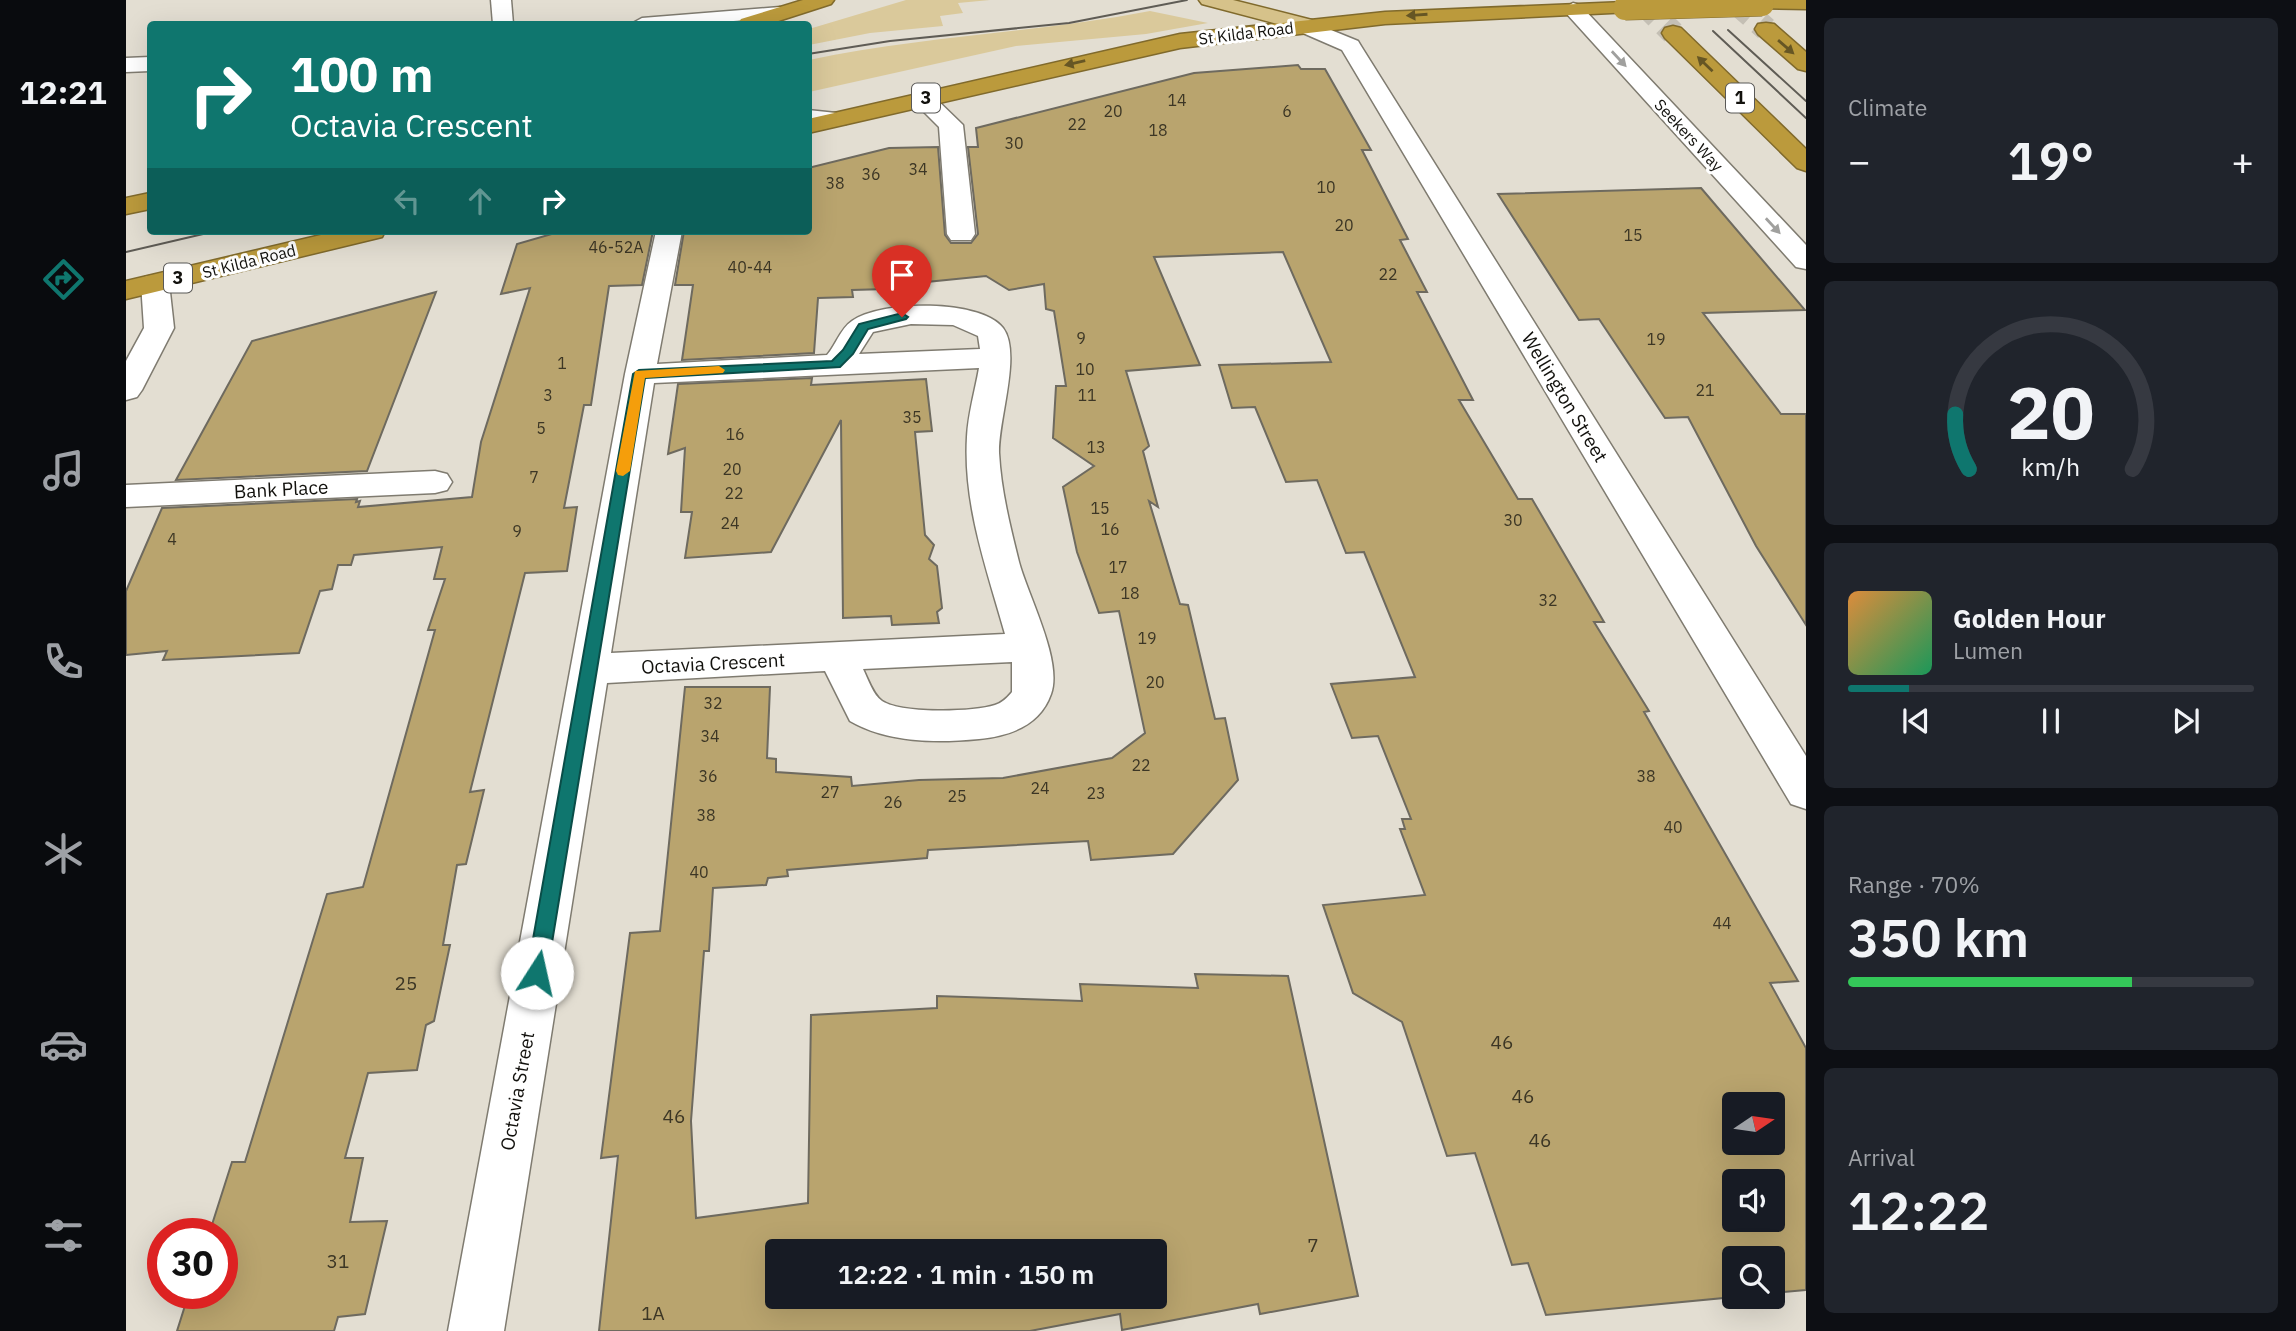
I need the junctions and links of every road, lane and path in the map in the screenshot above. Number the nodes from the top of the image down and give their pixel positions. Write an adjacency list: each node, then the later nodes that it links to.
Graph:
1 (501, 0): 7 (street)
2 (824, 0): 6 (highway)
3 (1209, 0): 10 (main road)
4 (1806, 3): 5 (highway, St Kilda Road / 3, bridge)
5 (1573, 9): 10 (highway, St Kilda Road / 3, one-way to 10); 26 (street, Seekers Way, one-way to 26)
6 (780, 13): 8 (street); 9 (highway)
7 (503, 21)
8 (668, 21)
9 (757, 21)
10 (1304, 25): 16 (highway, St Kilda Road / 3, one-way to 16); 38 (street, Wellington Street)
11 (1766, 29): 14 (highway, one-way to 14)
12 (1673, 33): 20 (highway, 1, one-way to 12)
13 (147, 64): 15 (street)
14 (1806, 64)
15 (126, 65)
16 (923, 99): 18 (highway, St Kilda Road / 3); 23 (street)
17 (812, 117): 18 (street)
18 (838, 119): 19 (highway, St Kilda Road / 3)
19 (812, 125)
20 (1806, 163)
21 (147, 202): 22 (highway)
22 (126, 206)
23 (961, 234)
24 (355, 235): 27 (highway, St Kilda Road / 3)
25 (667, 235): 31 (street, Octavia Street)
26 (1806, 261)
27 (155, 283): 28 (highway, St Kilda Road / 3); 32 (street)
28 (126, 290)
29 (994, 358): 30 (street); 30 (street); 35 (street)
30 (836, 364): 31 (street)
31 (639, 374): 37 (street, Octavia Street)
32 (126, 390)
33 (436, 482): 34 (street, Bank Place)
34 (126, 496)
35 (1027, 647): 36 (street, Octavia Crescent); 36 (street)
36 (837, 656): 37 (street, Octavia Crescent)
37 (589, 669): 39 (street, Octavia Street)
38 (1806, 792)
39 (476, 1331)

